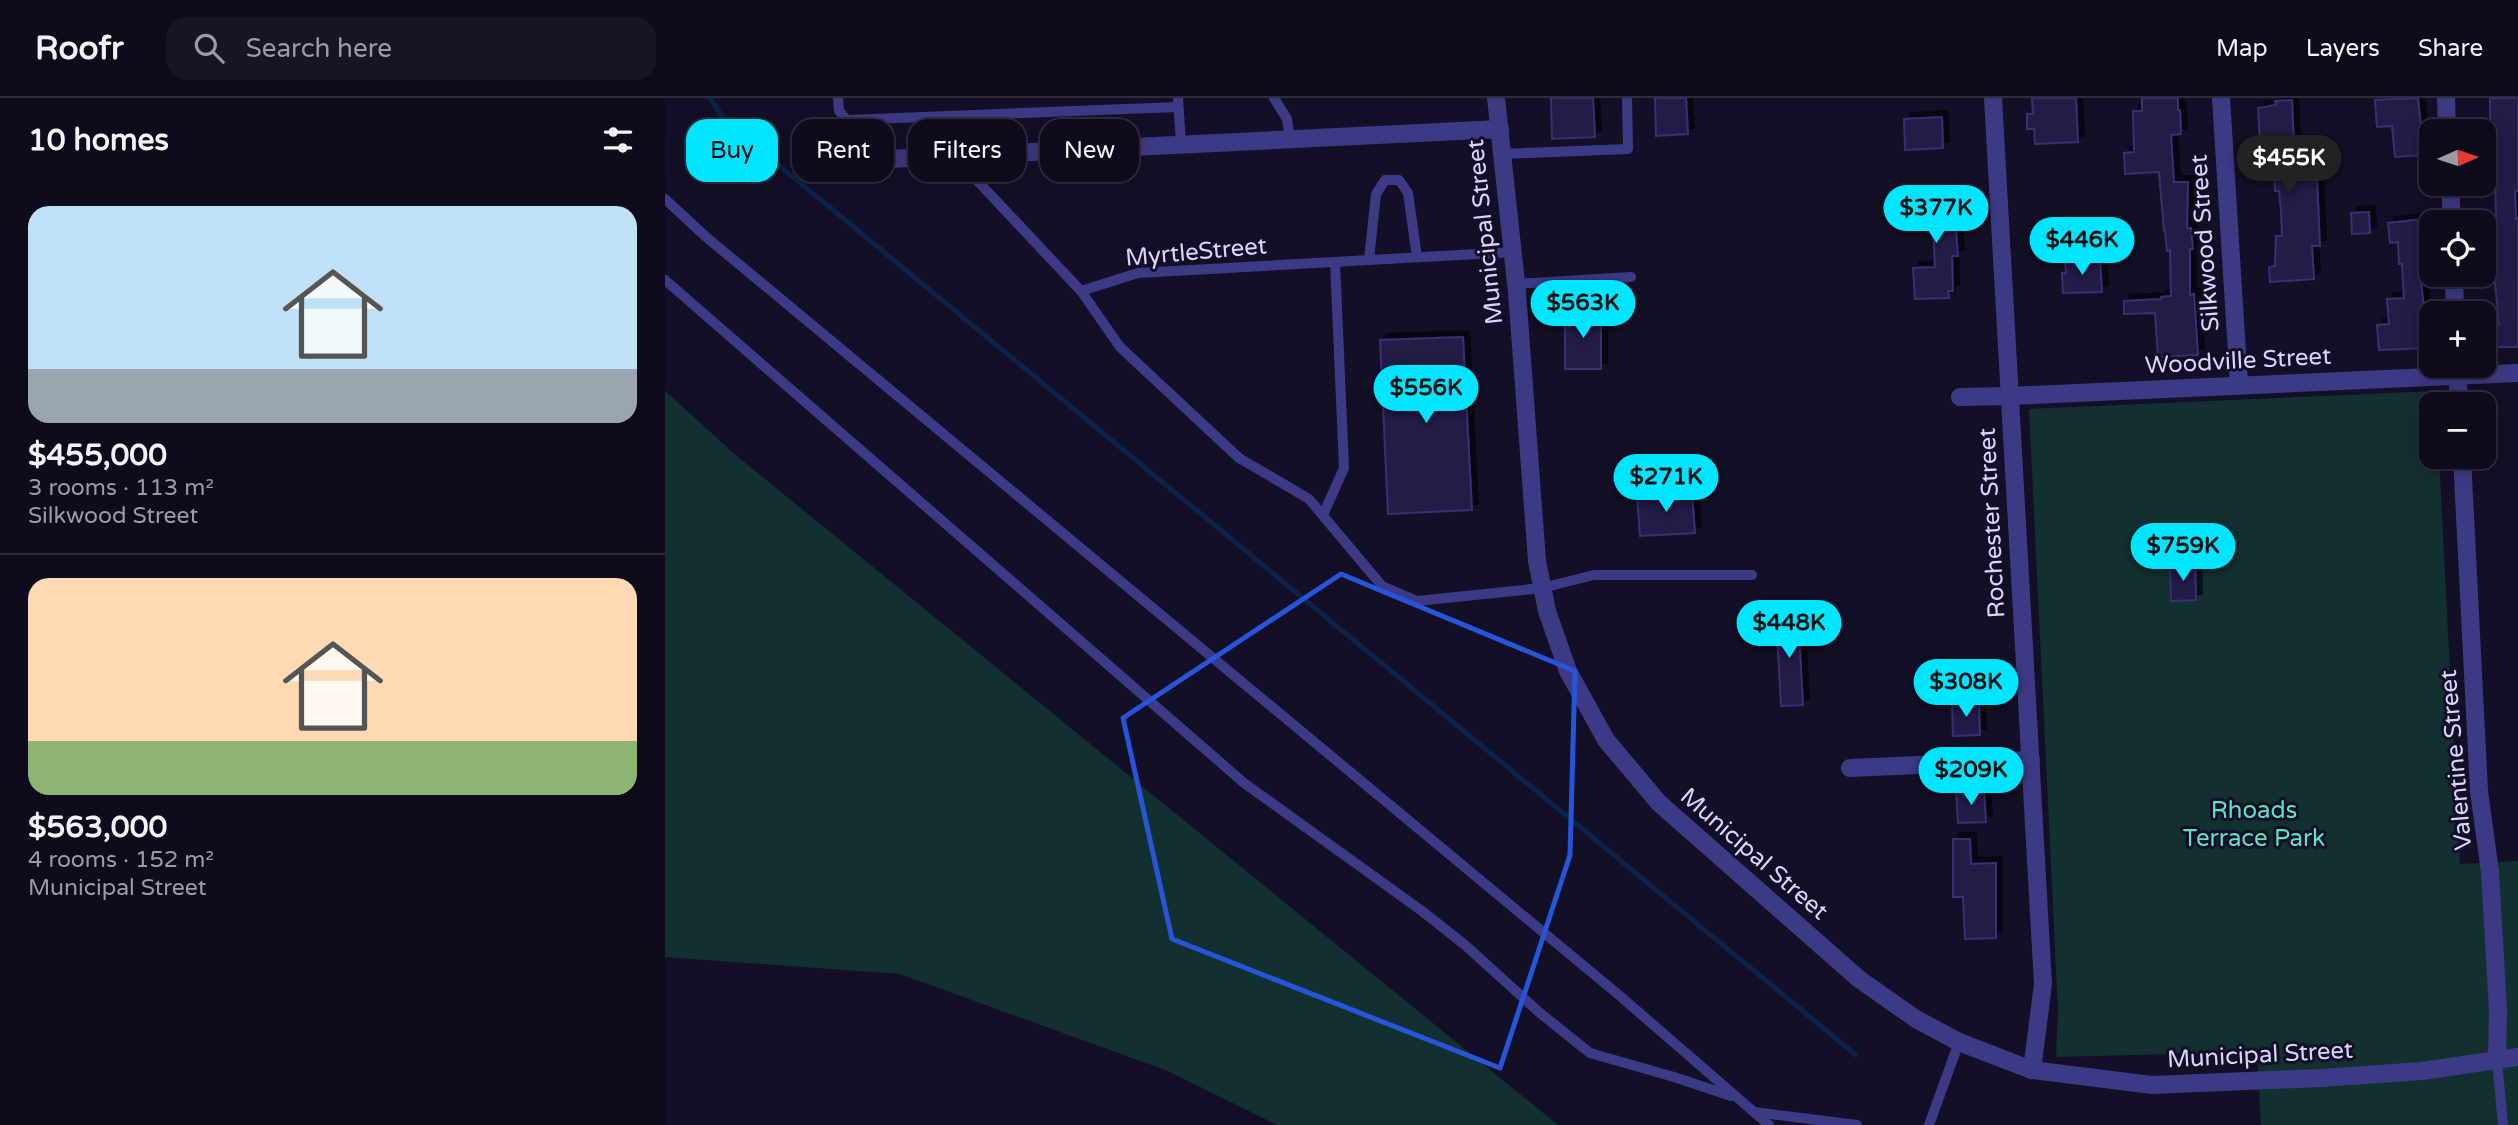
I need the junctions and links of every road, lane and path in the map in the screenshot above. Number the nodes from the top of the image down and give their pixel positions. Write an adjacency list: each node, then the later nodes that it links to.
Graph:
1 (838, 98): 8 (lane)
2 (1273, 98): 11 (lane)
3 (1496, 98): 10 (street, Municipal Street)
4 (1627, 98): 14 (lane)
5 (1993, 98): 29 (street, Rochester Street)
6 (2221, 98): 28 (street, Silkwood Street)
7 (2445, 98): 9 (street)
8 (1178, 103): 12 (lane)
9 (2446, 119)
10 (1500, 128): 11 (street); 14 (street, Municipal Street)
11 (1290, 139): 12 (street)
12 (1181, 144): 13 (street)
13 (1026, 151)
14 (1502, 154): 17 (street, Municipal Street)
15 (978, 182): 24 (lane)
16 (665, 198): 41 (lane)
17 (1513, 252): 18 (lane, MyrtleStreet); 23 (street, Municipal Street)
18 (1417, 257): 19 (lane, MyrtleStreet); 19 (lane)
19 (1369, 260): 20 (lane, MyrtleStreet)
20 (1335, 262): 24 (lane, MyrtleStreet); 32 (lane)
21 (1631, 277): 23 (lane)
22 (665, 280): 41 (lane)
23 (1516, 284): 34 (street, Municipal Street)
24 (1081, 291): 32 (lane)
25 (2496, 372): 27 (street, Woodville Street)
26 (2419, 373): 28 (street, Woodville Street)
27 (2518, 373)
28 (2239, 384): 29 (street, Woodville Street)
29 (2009, 396): 30 (street, Woodville Street); 35 (street, Rochester Street)
30 (1960, 397)
31 (2463, 469): 39 (street, Valentine Street)
32 (1323, 515): 34 (lane)
33 (1752, 575): 34 (lane)
34 (1542, 588): 37 (street, Municipal Street)
35 (2031, 760): 36 (street); 40 (street, Rochester Street)
36 (1850, 768)
37 (1959, 1042): 40 (street, Municipal Street); 45 (lane)
38 (2518, 1057): 39 (street, Municipal Street)
39 (2497, 1060): 40 (street, Municipal Street); 46 (lane)
40 (2032, 1070)
41 (1735, 1097): 42 (lane)
42 (1754, 1112): 43 (lane); 44 (lane)
43 (1769, 1125)
44 (1857, 1125)
45 (1929, 1125)
46 (2503, 1125)

